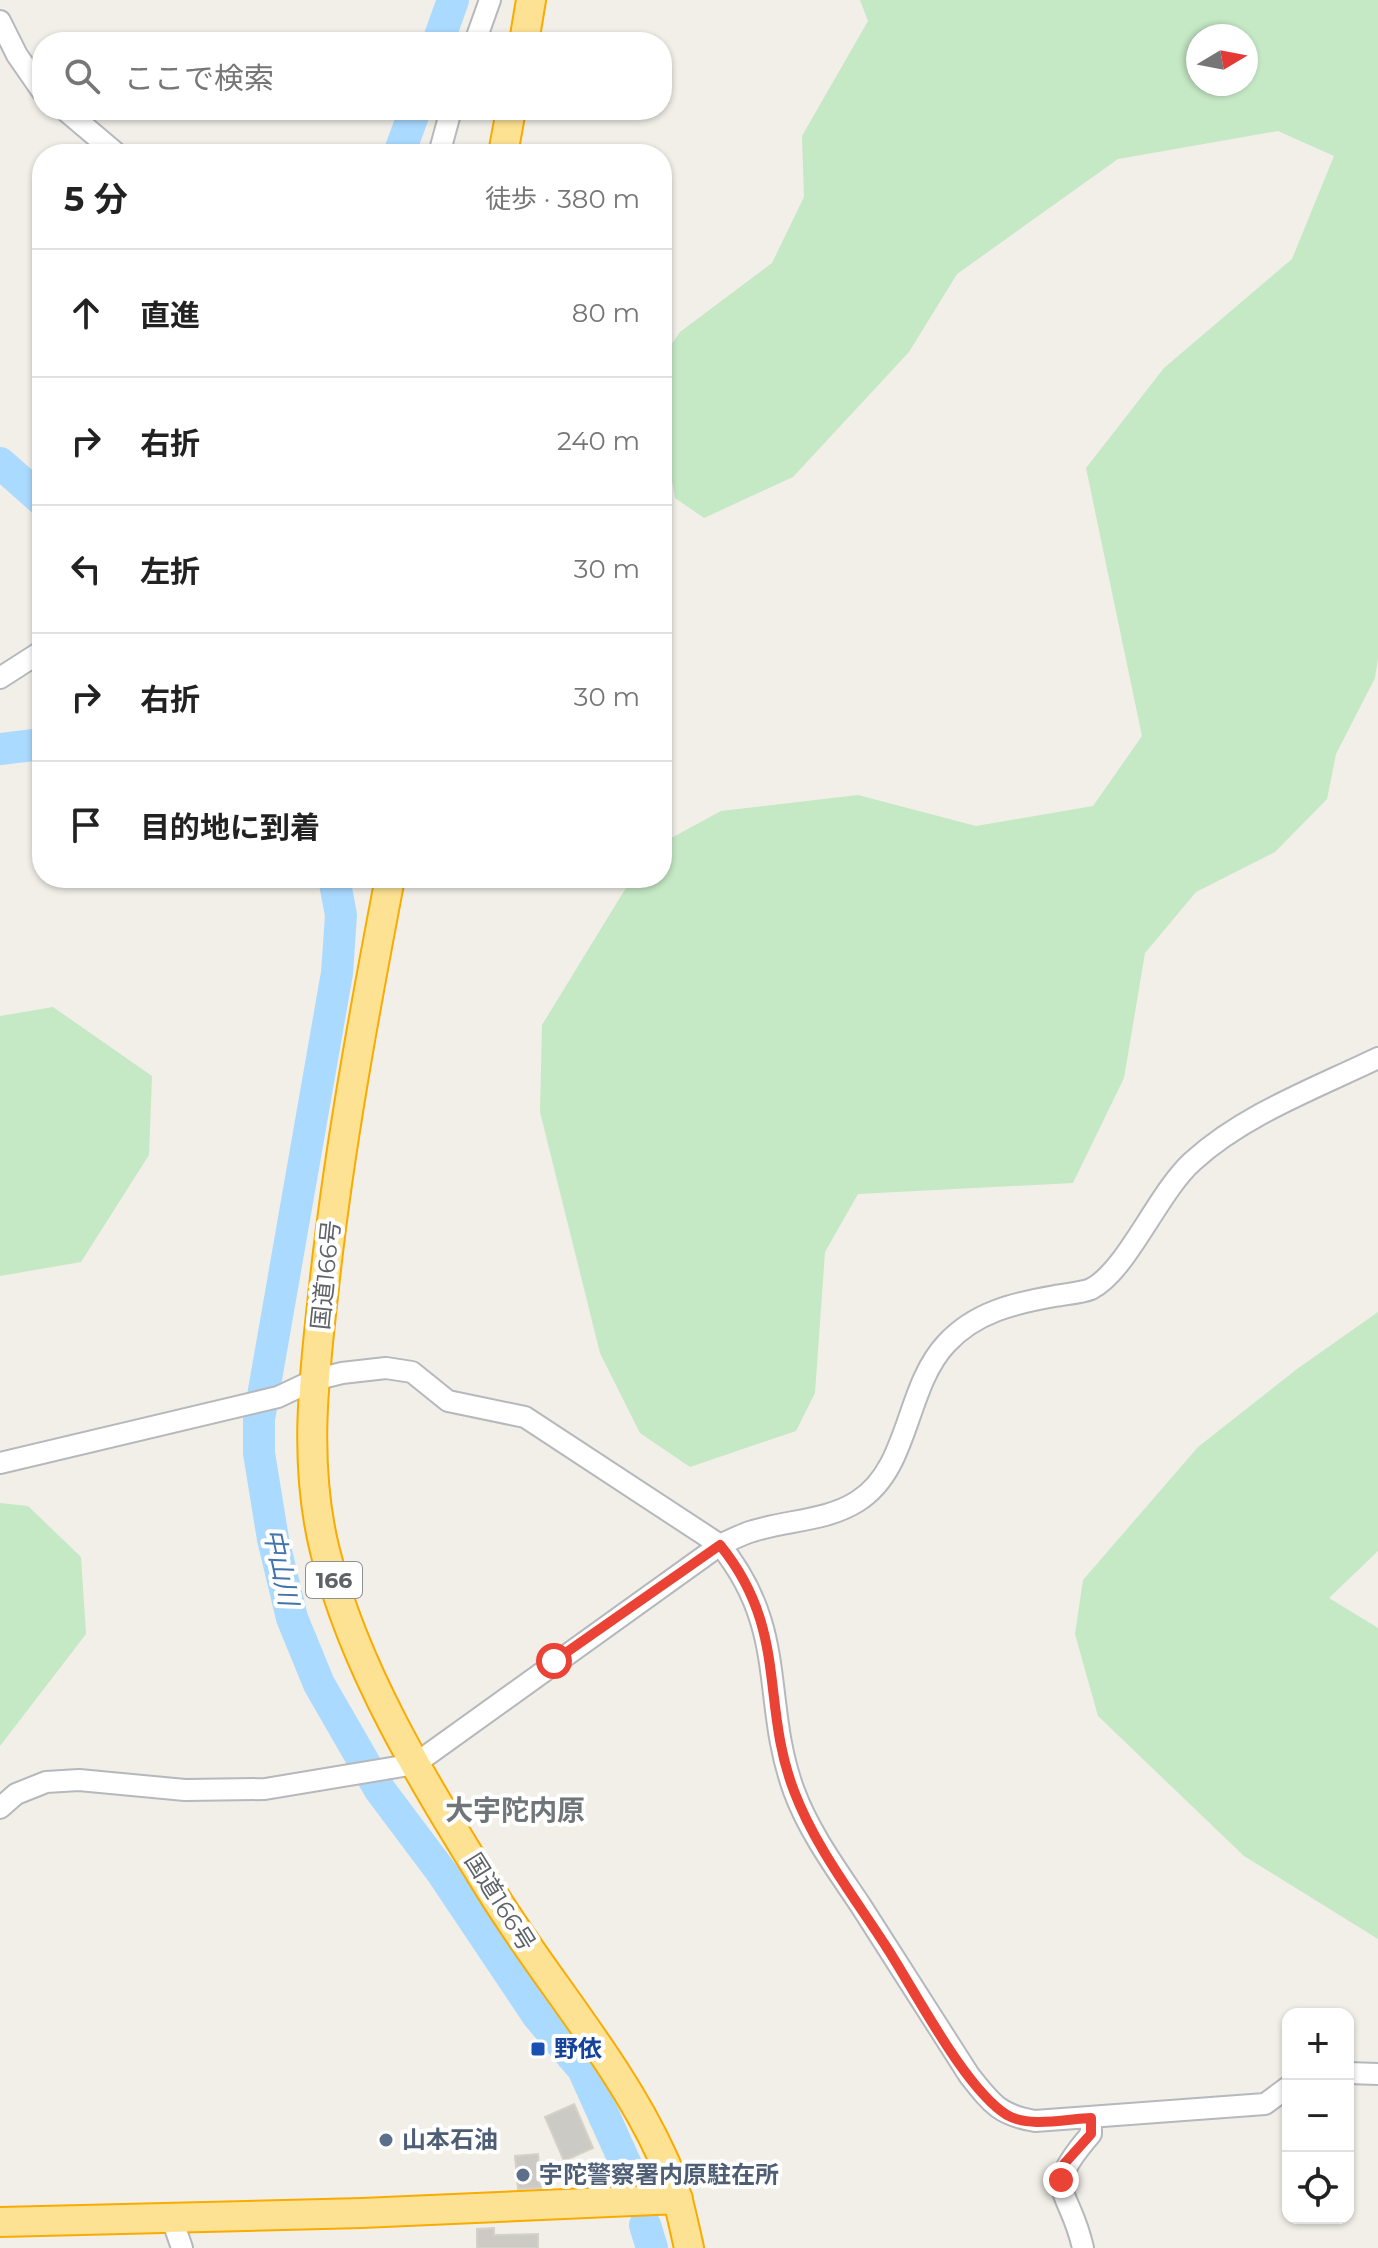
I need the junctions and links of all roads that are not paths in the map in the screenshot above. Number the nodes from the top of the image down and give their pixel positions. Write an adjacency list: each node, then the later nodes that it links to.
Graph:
1 (490, 0): 4 (street)
2 (531, 0): 5 (highway)
3 (0, 21): 6 (street)
4 (479, 32)
5 (526, 32)
6 (32, 77)
7 (77, 120): 10 (street)
8 (448, 120): 11 (street)
9 (509, 120): 12 (highway)
10 (105, 144)
11 (442, 144)
12 (505, 144)
13 (32, 657): 14 (street)
14 (0, 678)
15 (388, 888): 17 (highway, 国道166号 / 166)
16 (1378, 1058): 19 (street)
17 (314, 1380): 18 (street); 19 (street); 20 (highway, 国道166号 / 166)
18 (0, 1463)
19 (720, 1545): 20 (street); 25 (street)
20 (415, 1764): 21 (street); 26 (highway, 国道166号 / 166)
21 (0, 1808)
22 (1354, 2073): 23 (street)
23 (1378, 2074)
24 (1282, 2091): 25 (street)
25 (1091, 2118): 31 (street)
26 (678, 2199): 27 (highway); 30 (highway, 国道166号)
27 (172, 2219): 28 (highway); 29 (street)
28 (0, 2222)
29 (182, 2248)
30 (689, 2248)
31 (1083, 2248)

